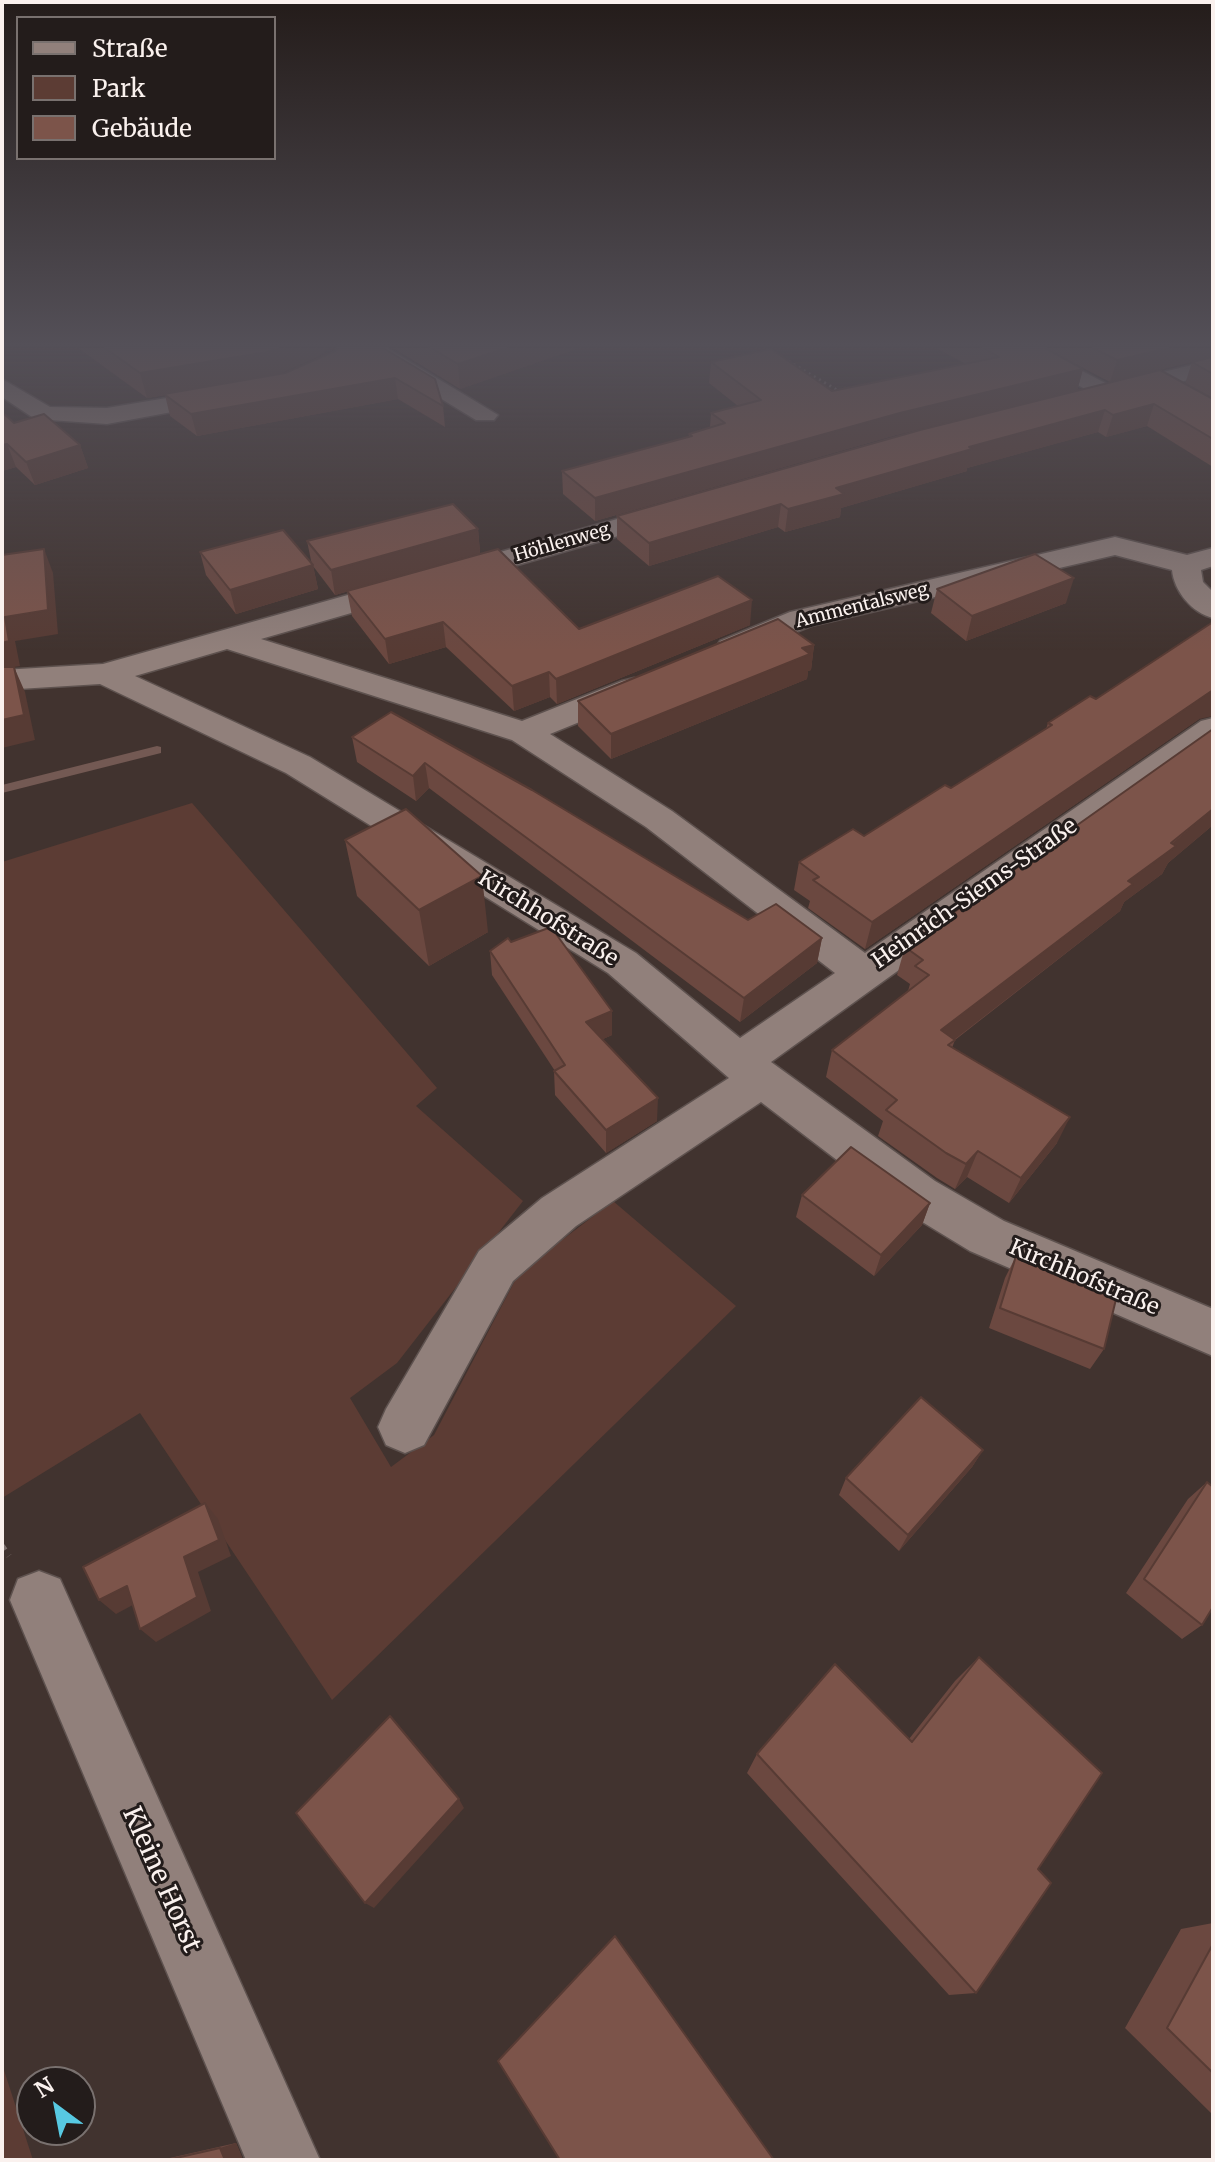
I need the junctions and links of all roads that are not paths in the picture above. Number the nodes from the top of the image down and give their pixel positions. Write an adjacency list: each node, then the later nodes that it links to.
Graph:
1 (695, 505): 4 (street, Höhlenweg)
2 (1200, 561): 3 (street); 5 (street, Ammentalsweg)
3 (1213, 609)
4 (228, 639): 6 (street, Höhlenweg); 10 (street)
5 (699, 661)
6 (105, 674): 8 (street, Höhlenweg); 12 (street, Kirchhofstraße)
7 (655, 679): 10 (street)
8 (2, 680)
9 (1213, 728): 11 (street, Heinrich-Siems-Straße)
10 (524, 733): 11 (street)
11 (863, 973): 12 (street, Heinrich-Siems-Straße)
12 (750, 1071): 13 (street, Kirchhofstraße); 14 (street)
13 (1213, 1333)
14 (405, 1427)
15 (39, 1600): 16 (street, Kleine Horst)
16 (283, 2160)

